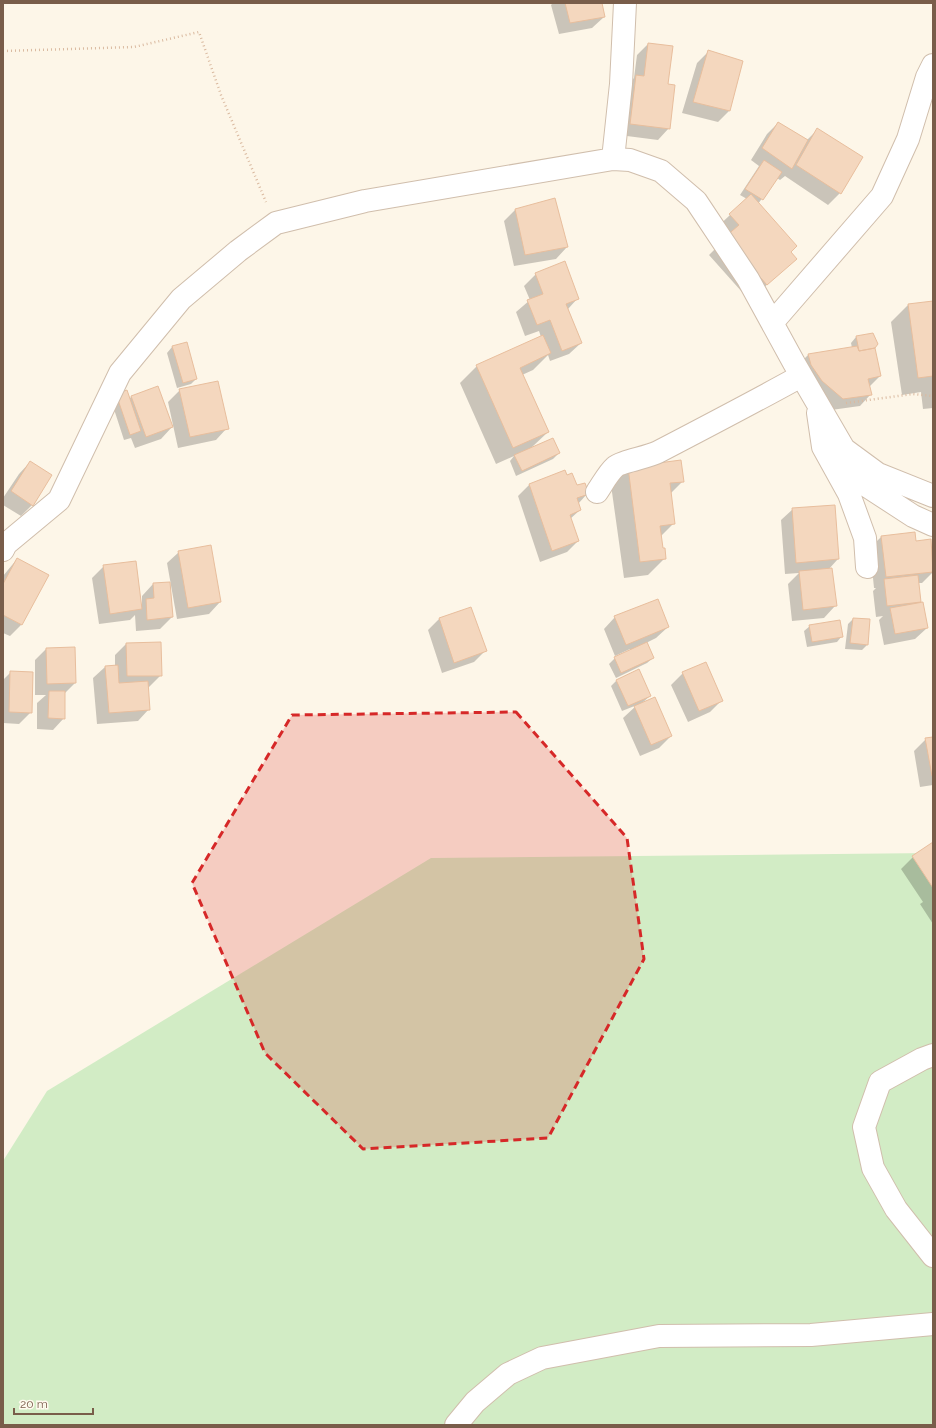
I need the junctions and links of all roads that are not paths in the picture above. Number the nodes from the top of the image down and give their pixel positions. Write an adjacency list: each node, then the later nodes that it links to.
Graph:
1 (625, 3): 3 (street)
2 (933, 65): 4 (street)
3 (613, 159): 4 (street); 11 (street)
4 (772, 323): 5 (street)
5 (801, 376): 6 (street); 8 (street)
6 (818, 406): 7 (street); 12 (street)
7 (848, 452): 9 (street); 10 (street)
8 (597, 492)
9 (933, 496)
10 (933, 525)
11 (3, 550)
12 (867, 567)
13 (933, 1055): 14 (street)
14 (933, 1256)
15 (933, 1324): 16 (street)
16 (456, 1425)

